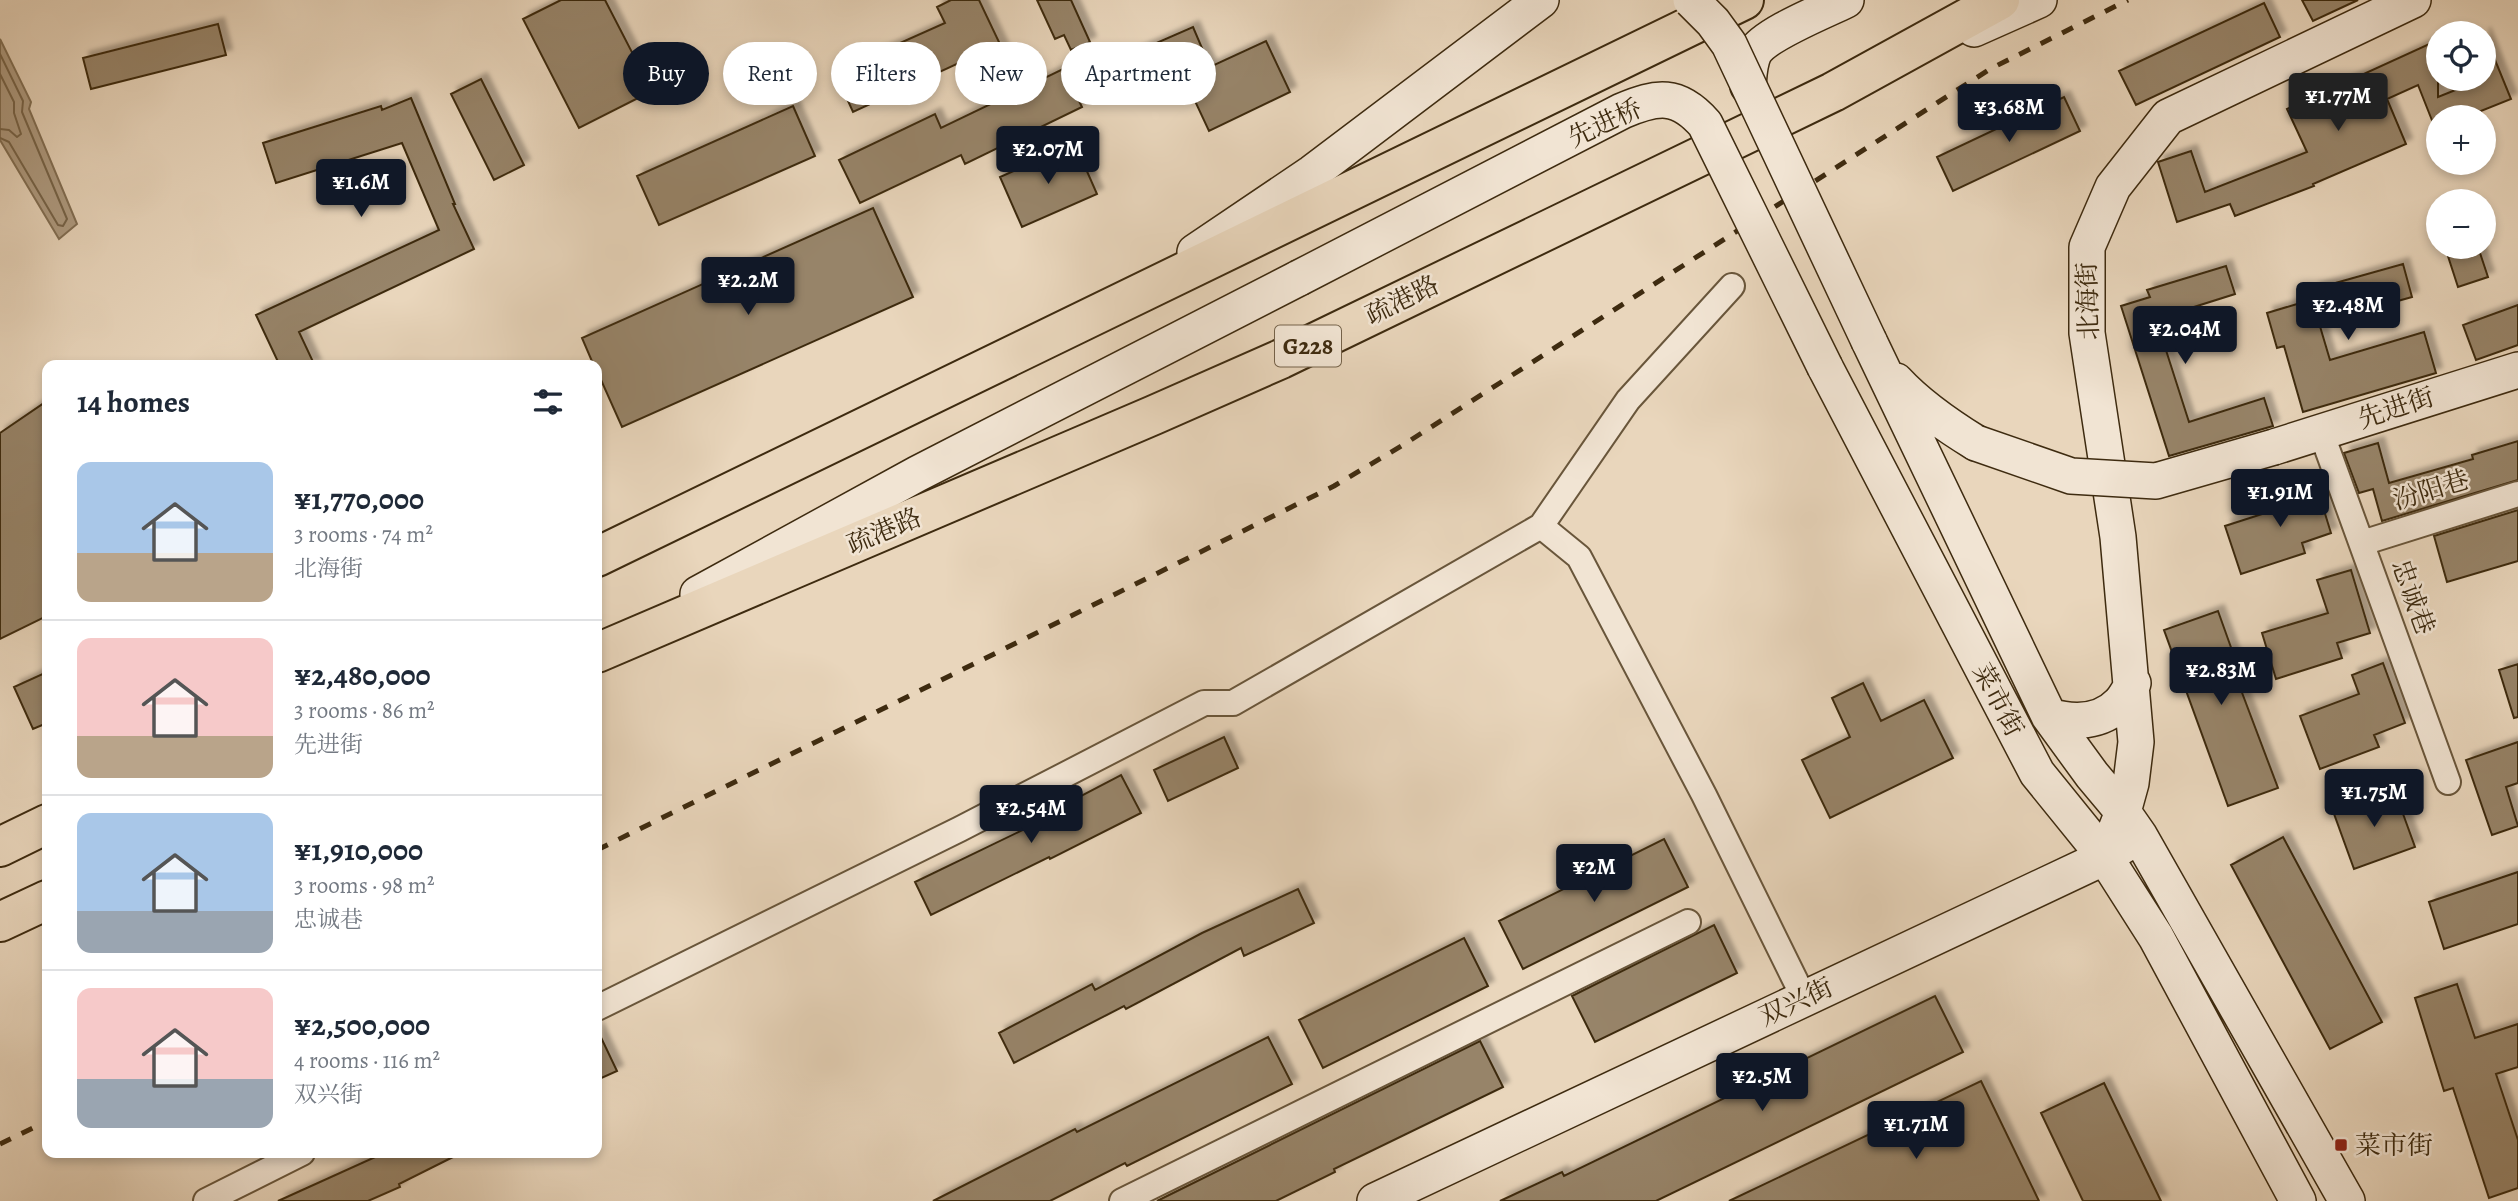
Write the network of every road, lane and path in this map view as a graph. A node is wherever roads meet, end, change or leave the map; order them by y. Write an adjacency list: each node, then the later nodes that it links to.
1 (1542, 0): 13 (main road)
2 (1691, 0): 10 (main road, bridge)
3 (1709, 0): 9 (main road)
4 (1744, 0): 9 (highway)
5 (1846, 0): 10 (main road)
6 (2000, 0): 11 (highway, 疏港路 / G228)
7 (2039, 0): 11 (main road)
8 (2413, 0): 24 (main road, 北海街)
9 (1653, 44): 13 (highway)
10 (1748, 86): 14 (main road, bridge)
11 (1833, 92): 23 (highway, 疏港路 / G228)
12 (1732, 286): 19 (street)
13 (1107, 310): 21 (highway)
14 (1874, 352): 17 (main road, 先进街, bridge); 25 (main road, 菜市街)
15 (1825, 367): 22 (main road, 先进桥, bridge); 30 (main road, 菜市街)
16 (2518, 370): 17 (main road, 先进街)
17 (2321, 432): 20 (street, 忠诚巷)
18 (2518, 494): 20 (street, 汾阳巷)
19 (1541, 526): 34 (street); 35 (street)
20 (2362, 542): 26 (street, 忠诚巷)
21 (602, 555)
22 (602, 649)
23 (602, 650)
24 (2133, 683): 25 (main road); 27 (main road, 北海街)
25 (2049, 716): 27 (main road, 菜市街)
26 (2448, 782)
27 (2131, 823): 30 (main road, 北海街); 41 (main road, 菜市街)
28 (42, 826): 29 (highway)
29 (0, 847)
30 (2105, 857): 34 (main road, 双兴街); 40 (main road, 菜市街)
31 (42, 902): 32 (highway)
32 (0, 922)
33 (1688, 922): 38 (street)
34 (1804, 998): 39 (main road, 双兴街)
35 (602, 1006)
36 (292, 1158): 37 (street)
37 (205, 1201)
38 (1122, 1201)
39 (1375, 1201)
40 (2298, 1201)
41 (2347, 1201)

